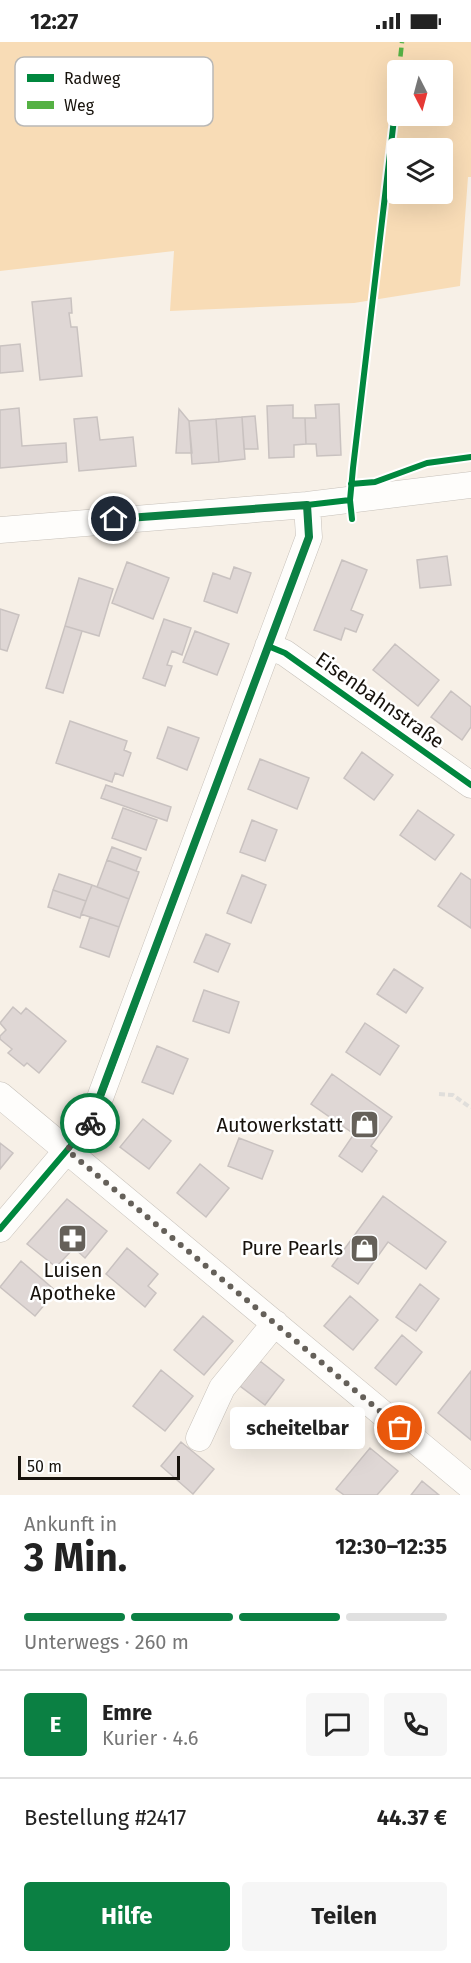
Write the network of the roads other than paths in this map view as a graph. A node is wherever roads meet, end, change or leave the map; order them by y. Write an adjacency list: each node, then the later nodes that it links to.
1 (471, 485): 2 (street)
2 (307, 505): 3 (street); 4 (street)
3 (0, 530)
4 (268, 646): 5 (street, Eisenbahnstraße); 7 (street)
5 (471, 785)
6 (0, 1095): 7 (street)
7 (67, 1150): 8 (street); 9 (street)
8 (0, 1229)
9 (275, 1323): 10 (street); 11 (street)
10 (199, 1438)
11 (471, 1487)

